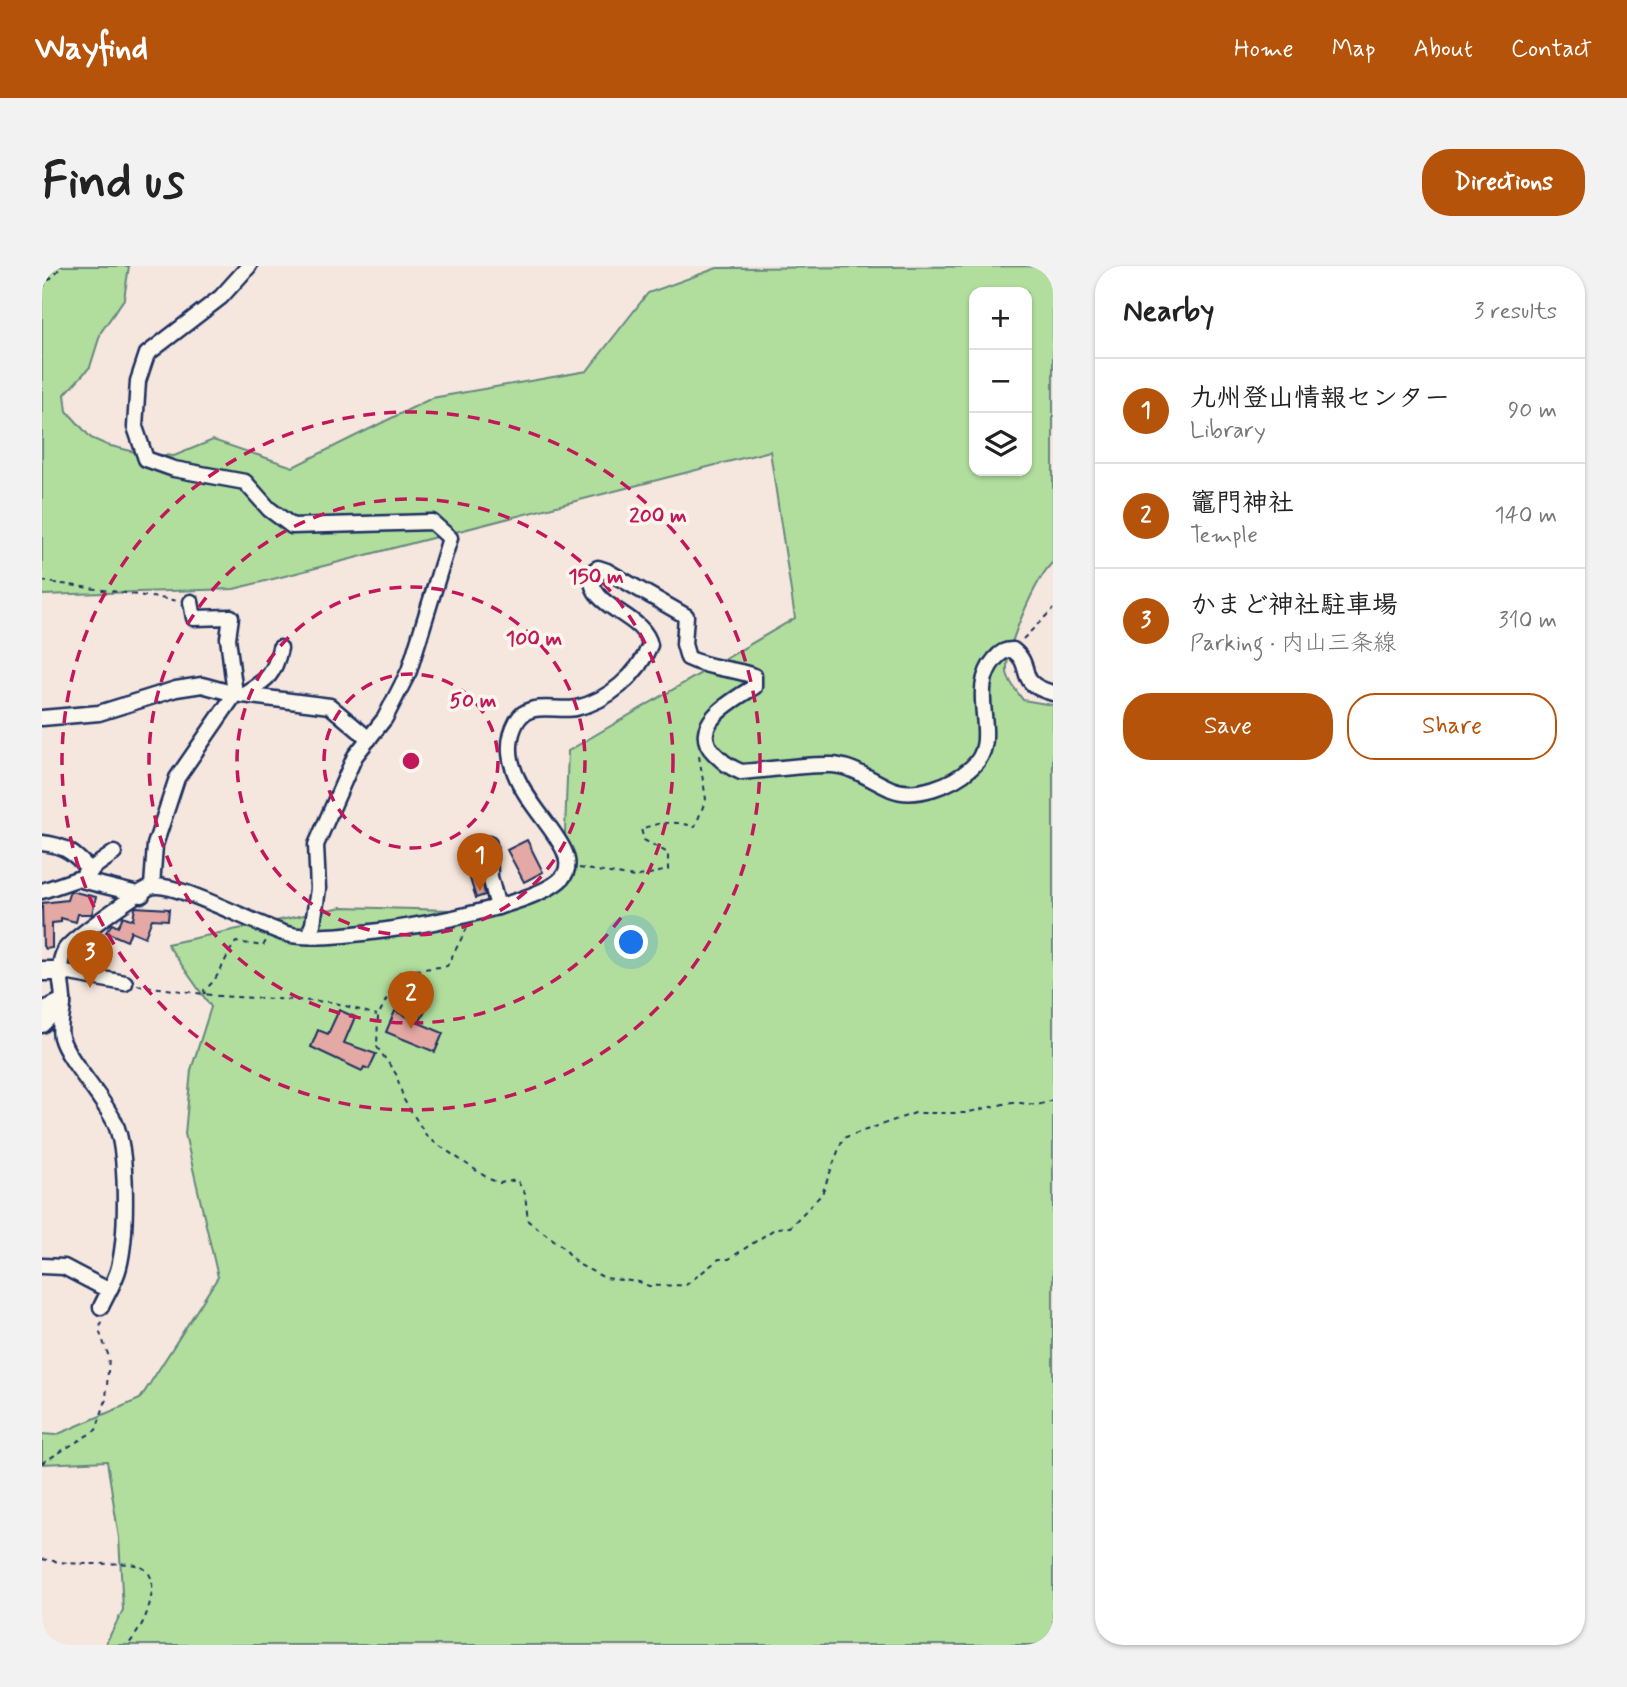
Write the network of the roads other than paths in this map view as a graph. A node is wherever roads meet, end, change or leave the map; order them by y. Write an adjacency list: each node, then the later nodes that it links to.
1 (249, 266): 7 (street)
2 (191, 603): 5 (street)
3 (280, 648): 5 (street)
4 (1053, 693): 15 (street)
5 (238, 694): 6 (street); 7 (street); 13 (street)
6 (42, 718)
7 (369, 739): 16 (street)
8 (42, 843): 11 (street)
9 (489, 844): 15 (street)
10 (114, 853): 11 (street)
11 (91, 871): 12 (street)
12 (77, 879): 13 (street); 14 (street)
13 (147, 890): 16 (street); 17 (street)
14 (42, 891)
15 (498, 906): 16 (street)
16 (308, 936)
17 (47, 974): 18 (street); 19 (street)
18 (125, 983)
19 (63, 1002): 20 (street); 21 (street); 23 (street)
20 (42, 1010)
21 (42, 1025)
22 (42, 1266): 23 (street)
23 (108, 1290): 24 (street)
24 (101, 1307)

